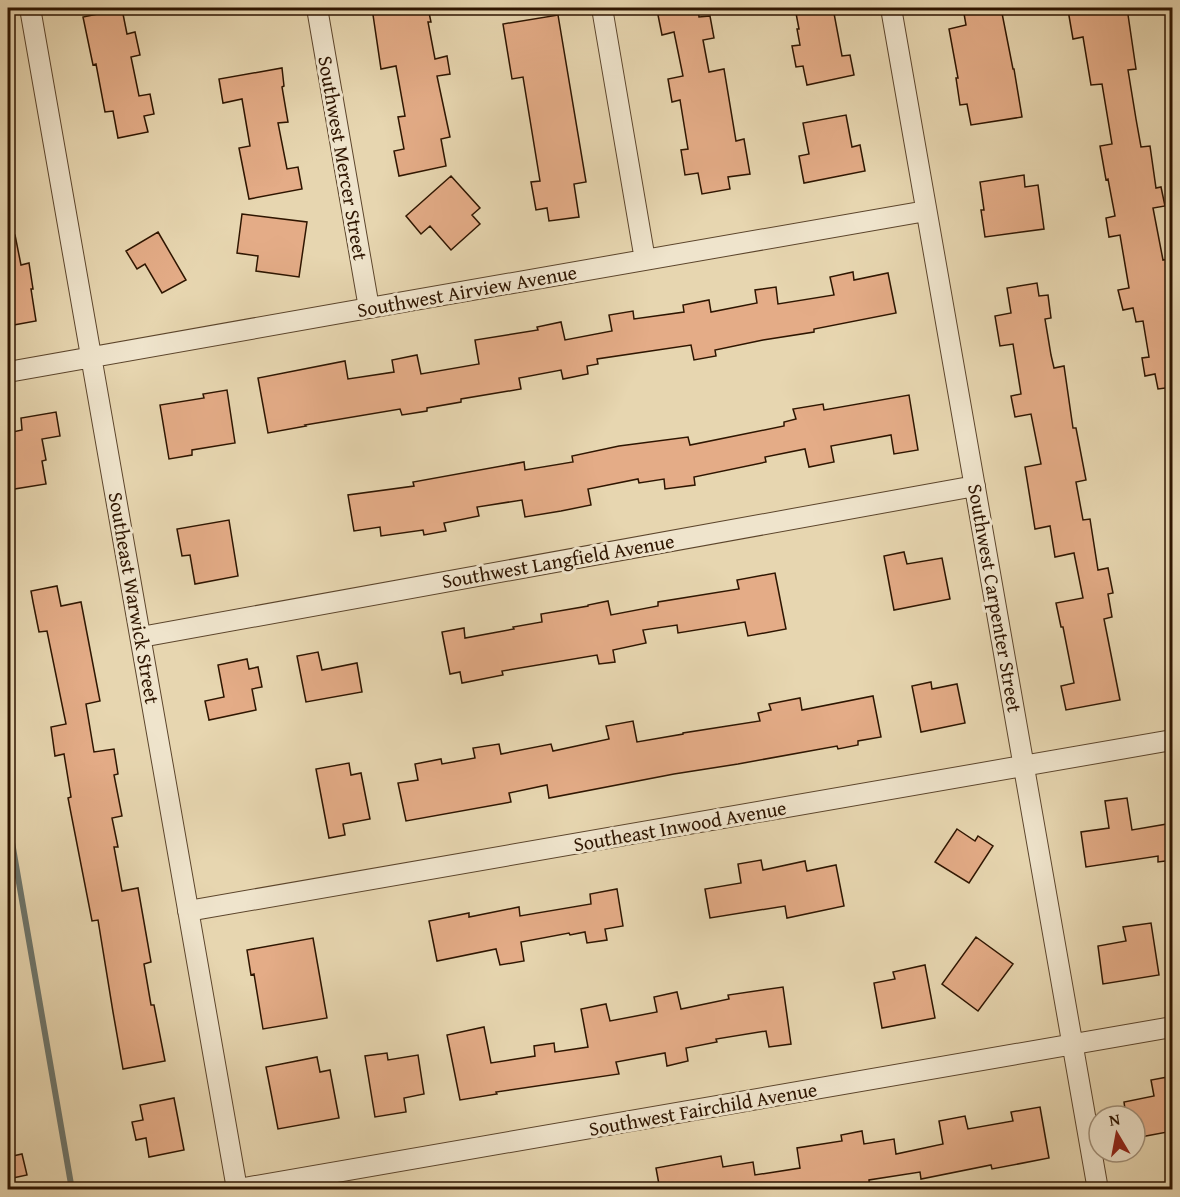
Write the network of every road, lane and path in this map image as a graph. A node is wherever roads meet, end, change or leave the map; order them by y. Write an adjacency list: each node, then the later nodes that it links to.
1 (30, 8): 8 (street, Southeast Warwick Street)
2 (317, 8): 7 (street, Southwest Mercer Street)
3 (602, 8): 6 (street)
4 (891, 8): 5 (street, Southwest Carpenter Street)
5 (926, 211): 6 (street, Southwest Airview Avenue); 10 (street, Southwest Carpenter Street)
6 (645, 260): 7 (street, Southwest Airview Avenue)
7 (369, 308): 8 (street, Southwest Airview Avenue)
8 (91, 358): 9 (street, Southwest Airview Avenue); 11 (street, Southeast Warwick Street)
9 (8, 372)
10 (975, 486): 11 (street, Southwest Langfield Avenue); 13 (street, Southwest Carpenter Street)
11 (141, 637): 14 (street, Southeast Warwick Street)
12 (1173, 740): 13 (street, Southeast Inwood Avenue)
13 (1025, 766): 14 (street, Southeast Inwood Avenue); 16 (street, Southwest Carpenter Street)
14 (188, 911): 17 (street, Southeast Warwick Street)
15 (1173, 1028): 16 (street, Southwest Fairchild Avenue)
16 (1072, 1045): 17 (street, Southwest Fairchild Avenue); 18 (street, Southwest Carpenter Street)
17 (235, 1189)
18 (1098, 1190)

